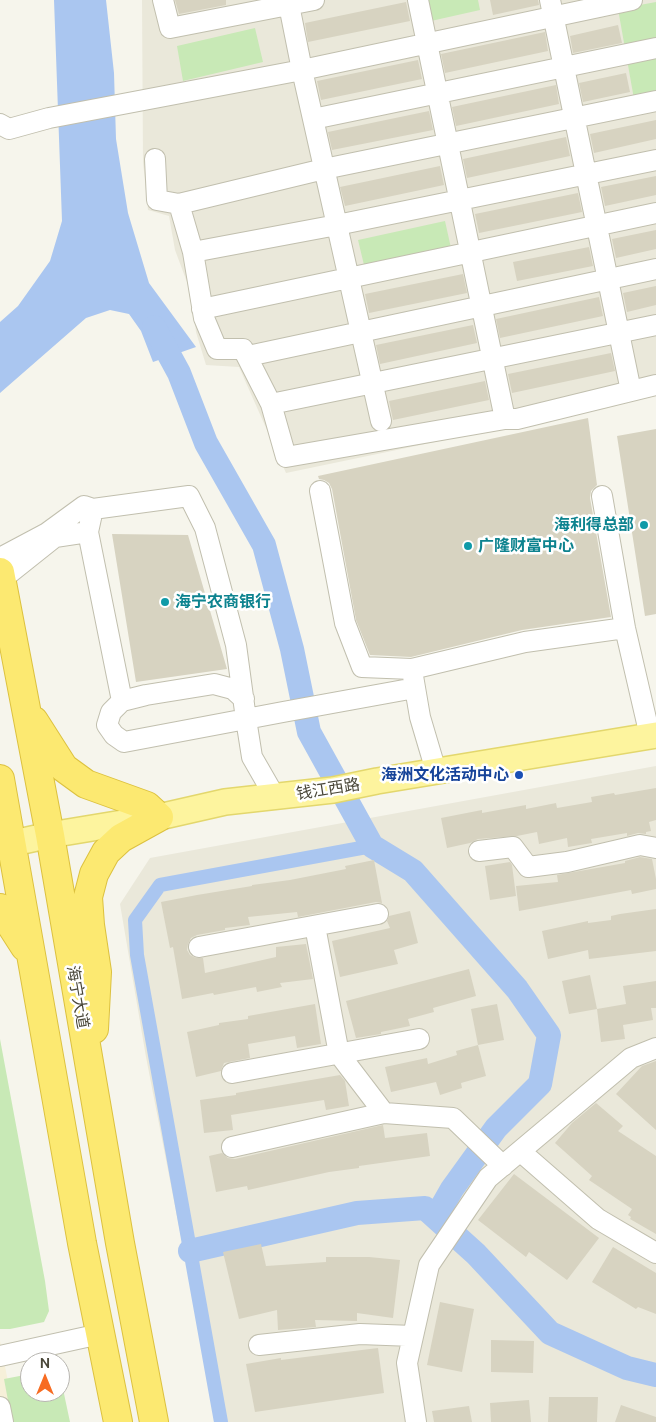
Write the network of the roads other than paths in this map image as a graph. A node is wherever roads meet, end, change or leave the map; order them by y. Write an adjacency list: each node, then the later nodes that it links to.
1 (164, 0): 5 (street)
2 (314, 0): 5 (street)
3 (418, 0): 7 (street)
4 (632, 0): 6 (street)
5 (289, 2): 10 (street)
6 (552, 8): 7 (street); 9 (street)
7 (428, 43): 10 (street); 11 (street)
8 (656, 48): 9 (street)
9 (564, 67): 11 (street); 13 (street)
10 (302, 70): 14 (street); 15 (street)
11 (438, 93): 14 (street); 16 (street)
12 (656, 101): 13 (street)
13 (574, 118): 16 (street); 20 (street)
14 (313, 119): 19 (street)
15 (0, 124)
16 (448, 143): 19 (street); 21 (street)
17 (155, 159): 22 (street)
18 (656, 160): 20 (street)
19 (324, 169): 22 (street); 24 (street)
20 (586, 174): 21 (street); 25 (street)
21 (460, 200): 24 (street); 27 (street)
22 (178, 204): 26 (street)
23 (656, 213): 25 (street)
24 (337, 225): 26 (street); 29 (street)
25 (596, 226): 27 (street); 30 (street)
26 (193, 252): 32 (street)
27 (471, 253): 29 (street); 31 (street)
28 (656, 269): 30 (street)
29 (348, 277): 32 (street); 34 (street)
30 (608, 280): 31 (street); 35 (street)
31 (482, 306): 34 (street); 37 (street)
32 (202, 309): 36 (street)
33 (656, 326): 35 (street)
34 (361, 332): 36 (street); 38 (street)
35 (619, 333): 37 (street); 40 (street)
36 (248, 356): 41 (street)
37 (492, 359): 38 (street); 42 (street)
38 (372, 384): 41 (street); 43 (street)
39 (656, 385): 40 (street)
40 (631, 392): 42 (street)
41 (270, 404): 42 (street)
42 (505, 419)
43 (381, 421)
44 (320, 491): 50 (street)
45 (602, 496): 49 (street)
46 (93, 509): 47 (street); 48 (street); 51 (street)
47 (88, 532): 48 (street); 52 (street)
48 (0, 570): 53 (highway, 海宁大道)
49 (625, 628): 50 (street); 55 (street)
50 (414, 679): 54 (street); 56 (street)
51 (244, 699): 52 (street); 54 (street)
52 (122, 701): 54 (street)
53 (25, 706): 59 (highway); 60 (highway, 海宁大道)
54 (246, 719): 58 (street)
55 (653, 735): 56 (main road, 钱江西路)
56 (436, 771): 58 (main road, 钱江西路)
57 (0, 779): 61 (highway)
58 (275, 797): 59 (main road, 钱江西路)
59 (159, 817): 60 (main road, 钱江西路); 73 (highway)
60 (50, 835): 61 (main road, 钱江西路); 73 (highway, 海宁大道)
61 (6, 845): 68 (highway)
62 (479, 851): 63 (street)
63 (656, 851)
64 (0, 908): 68 (highway)
65 (378, 914): 66 (street)
66 (315, 926): 67 (street); 71 (street)
67 (199, 947)
68 (32, 960): 79 (highway)
69 (419, 1039): 71 (street)
70 (656, 1048): 76 (street)
71 (340, 1054): 72 (street); 74 (street)
72 (232, 1073)
73 (92, 1078): 87 (highway, 海宁大道)
74 (384, 1113): 75 (street); 77 (street)
75 (232, 1147)
76 (520, 1151): 77 (street); 78 (street)
77 (502, 1165): 80 (street)
78 (656, 1254)
79 (100, 1330): 82 (street); 83 (street); 86 (highway)
80 (413, 1336): 81 (street); 88 (street)
81 (259, 1345)
82 (0, 1348)
83 (0, 1356)
84 (0, 1407): 85 (street)
85 (3, 1422)
86 (118, 1422)
87 (154, 1422)
88 (416, 1422)

